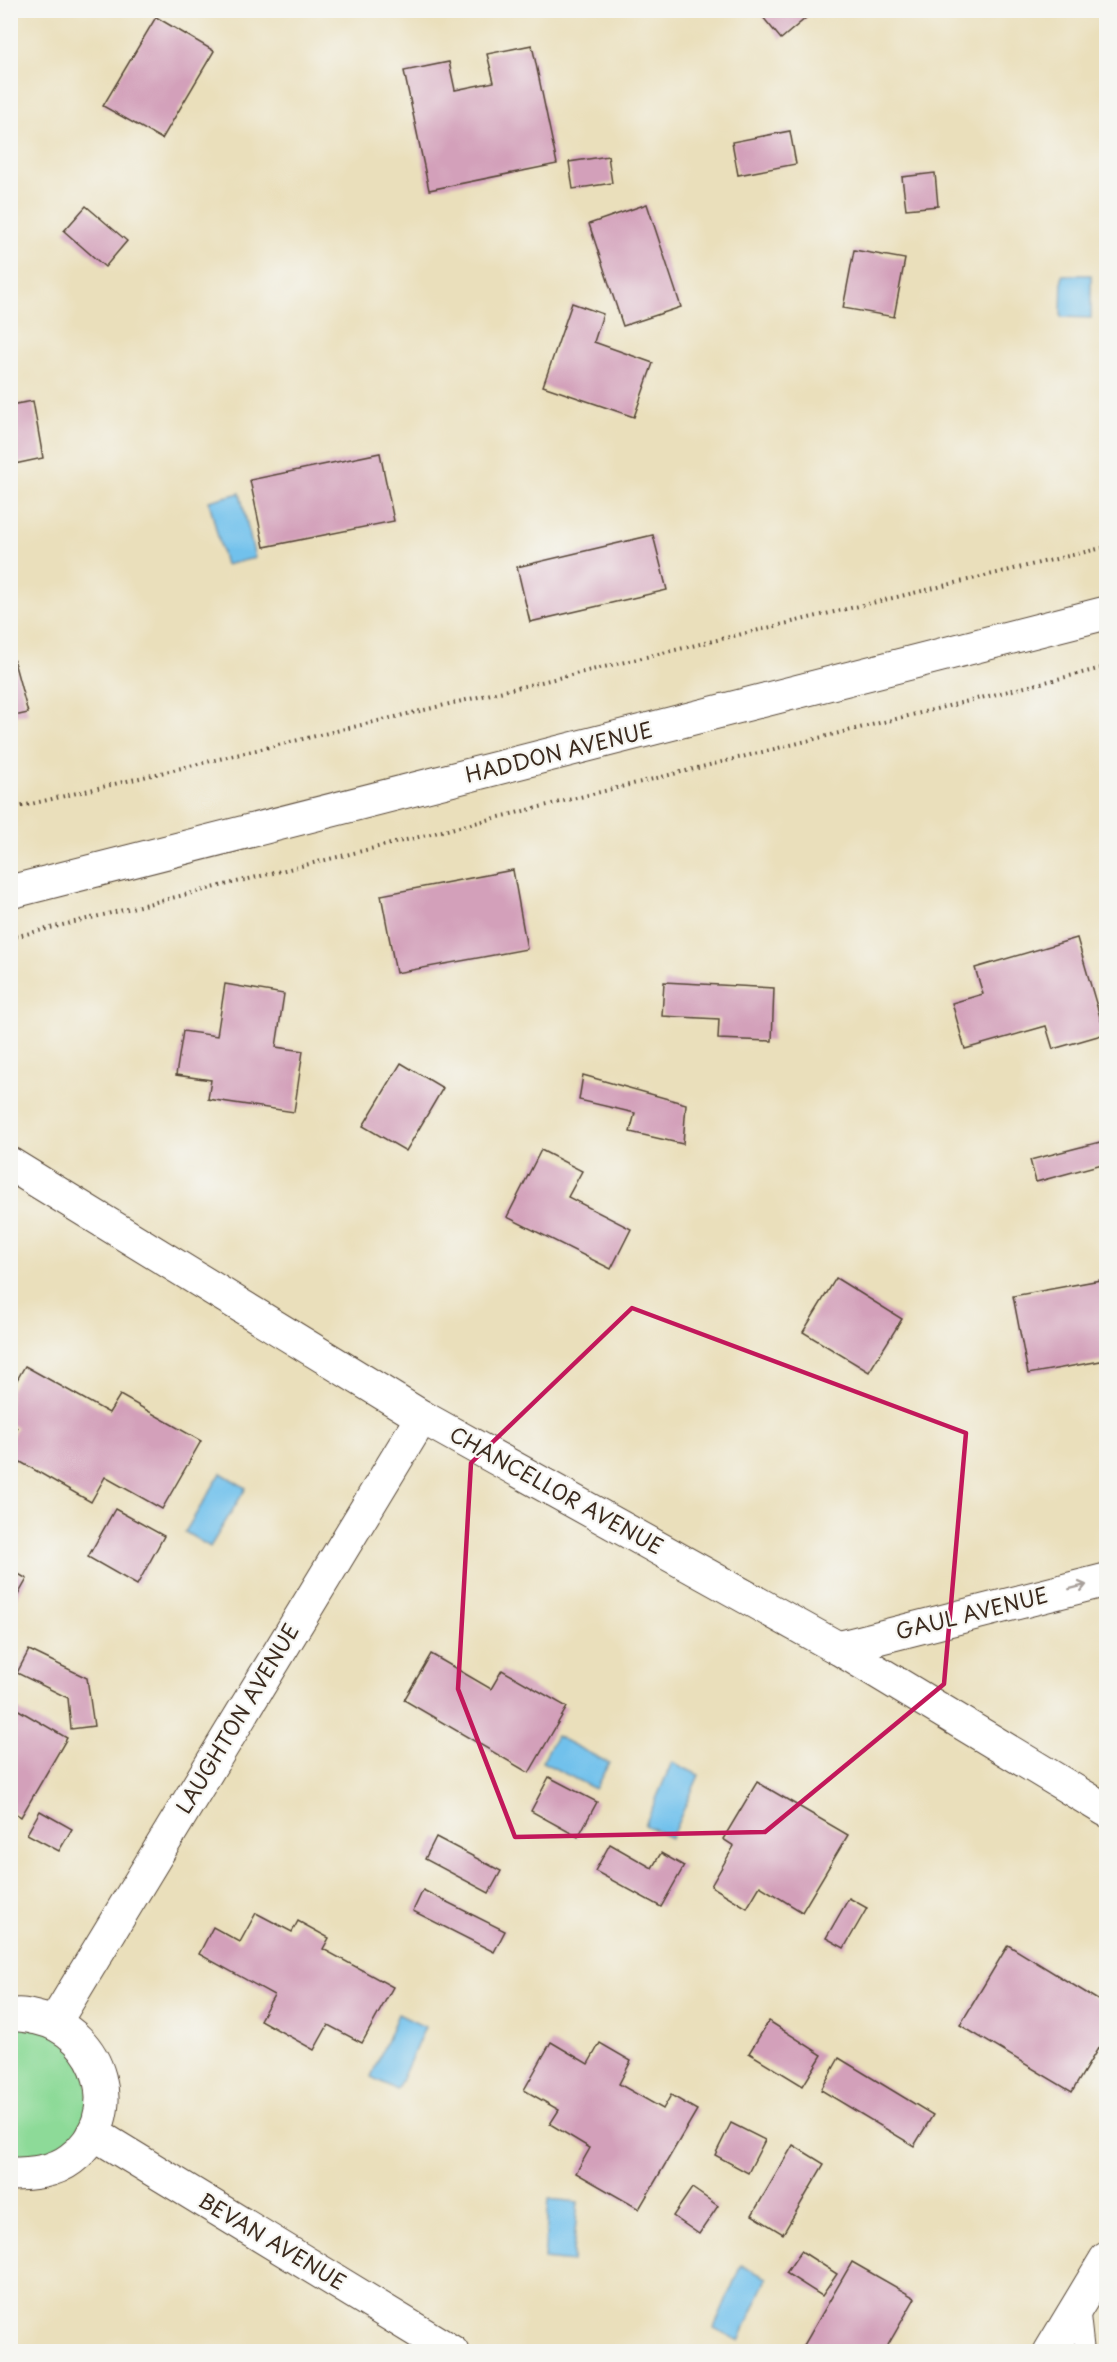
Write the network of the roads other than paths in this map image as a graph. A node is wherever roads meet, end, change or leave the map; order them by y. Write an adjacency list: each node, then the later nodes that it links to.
1 (1107, 613): 2 (street, HADDON AVENUE)
2 (10, 892)
3 (10, 1164): 4 (street, CHANCELLOR AVENUE)
4 (422, 1417): 6 (street, CHANCELLOR AVENUE); 9 (street, LAUGHTON AVENUE)
5 (1107, 1580): 6 (street, GAUL AVENUE, one-way to 5)
6 (838, 1648): 7 (street, CHANCELLOR AVENUE)
7 (1107, 1810)
8 (10, 2016): 9 (street)
9 (55, 2022): 10 (street)
10 (93, 2133): 11 (street); 14 (street, BEVAN AVENUE)
11 (10, 2174)
12 (1107, 2259): 13 (street)
13 (1080, 2302): 15 (street); 16 (lane)
14 (452, 2352)
15 (1050, 2352)
16 (1084, 2352)

